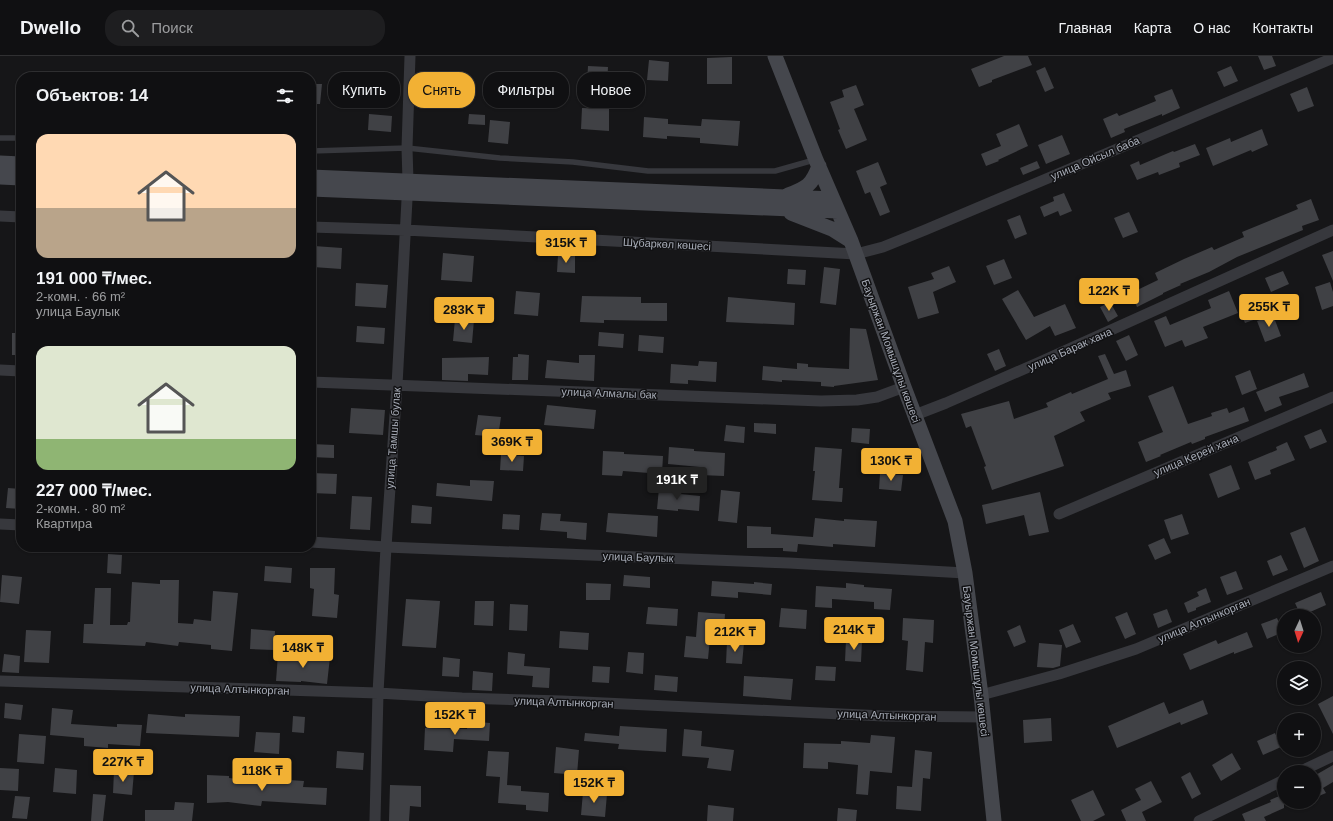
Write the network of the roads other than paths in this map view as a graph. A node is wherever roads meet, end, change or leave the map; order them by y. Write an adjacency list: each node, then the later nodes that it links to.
1 (410, 56): 6 (street, улица Тамшы булак)
2 (775, 56): 9 (street, Бауыржан Момышұлы көшесі)
3 (1333, 58): 24 (street, улица Ойсыл баба)
4 (0, 138): 5 (lane)
5 (16, 138)
6 (407, 148): 7 (lane); 9 (lane); 14 (street, улица Тамшы булак)
7 (316, 151)
8 (0, 163): 10 (street)
9 (818, 163): 16 (street); 17 (street, Бауыржан Момышұлы көшесі)
10 (16, 164)
11 (0, 177): 13 (street)
12 (316, 177): 14 (street)
13 (16, 178)
14 (408, 187): 15 (street); 16 (street); 18 (street); 22 (street, улица Тамшы булак)
15 (316, 189)
16 (783, 197): 17 (street)
17 (836, 205): 18 (street); 24 (street, Бауыржан Момышұлы көшесі)
18 (771, 208): 24 (street)
19 (0, 216): 20 (street)
20 (16, 217)
21 (316, 227): 22 (street, Шұбаркөл көшесі)
22 (405, 230): 24 (street, Шұбаркөл көшесі); 28 (street, улица Тамшы булак)
23 (1333, 230): 31 (street, улица Барак хана)
24 (853, 248): 29 (street, Бауыржан Момышұлы көшесі)
25 (0, 370): 26 (street)
26 (16, 371)
27 (316, 382): 28 (street, улица Алмалы бак)
28 (397, 385): 29 (street, улица Алмалы бак); 36 (street, улица Тамшы булак)
29 (904, 387): 31 (street, Бауыржан Момышұлы көшесі)
30 (1333, 397): 32 (street, улица Керей хана)
31 (915, 414): 38 (street, Бауыржан Момышұлы көшесі)
32 (1059, 514)
33 (0, 524): 34 (street)
34 (16, 525)
35 (316, 542): 36 (street, улица Баулык)
36 (386, 547): 38 (street, улица Баулык); 40 (street, улица Тамшы булак)
37 (1333, 566): 41 (street, улица Алтынкорган)
38 (964, 573): 41 (street, Бауыржан Момышұлы көшесі)
39 (0, 681): 40 (street, улица Алтынкорган)
40 (378, 693): 42 (street, улица Алтынкорган); 46 (street, улица Тамшы булак)
41 (982, 695): 42 (street, Бауыржан Момышұлы көшесі)
42 (984, 717): 47 (street, Бауыржан Момышұлы көшесі)
43 (1333, 756): 44 (street)
44 (1314, 765)
45 (1277, 783): 48 (street)
46 (375, 821)
47 (994, 821)
48 (1199, 821)

